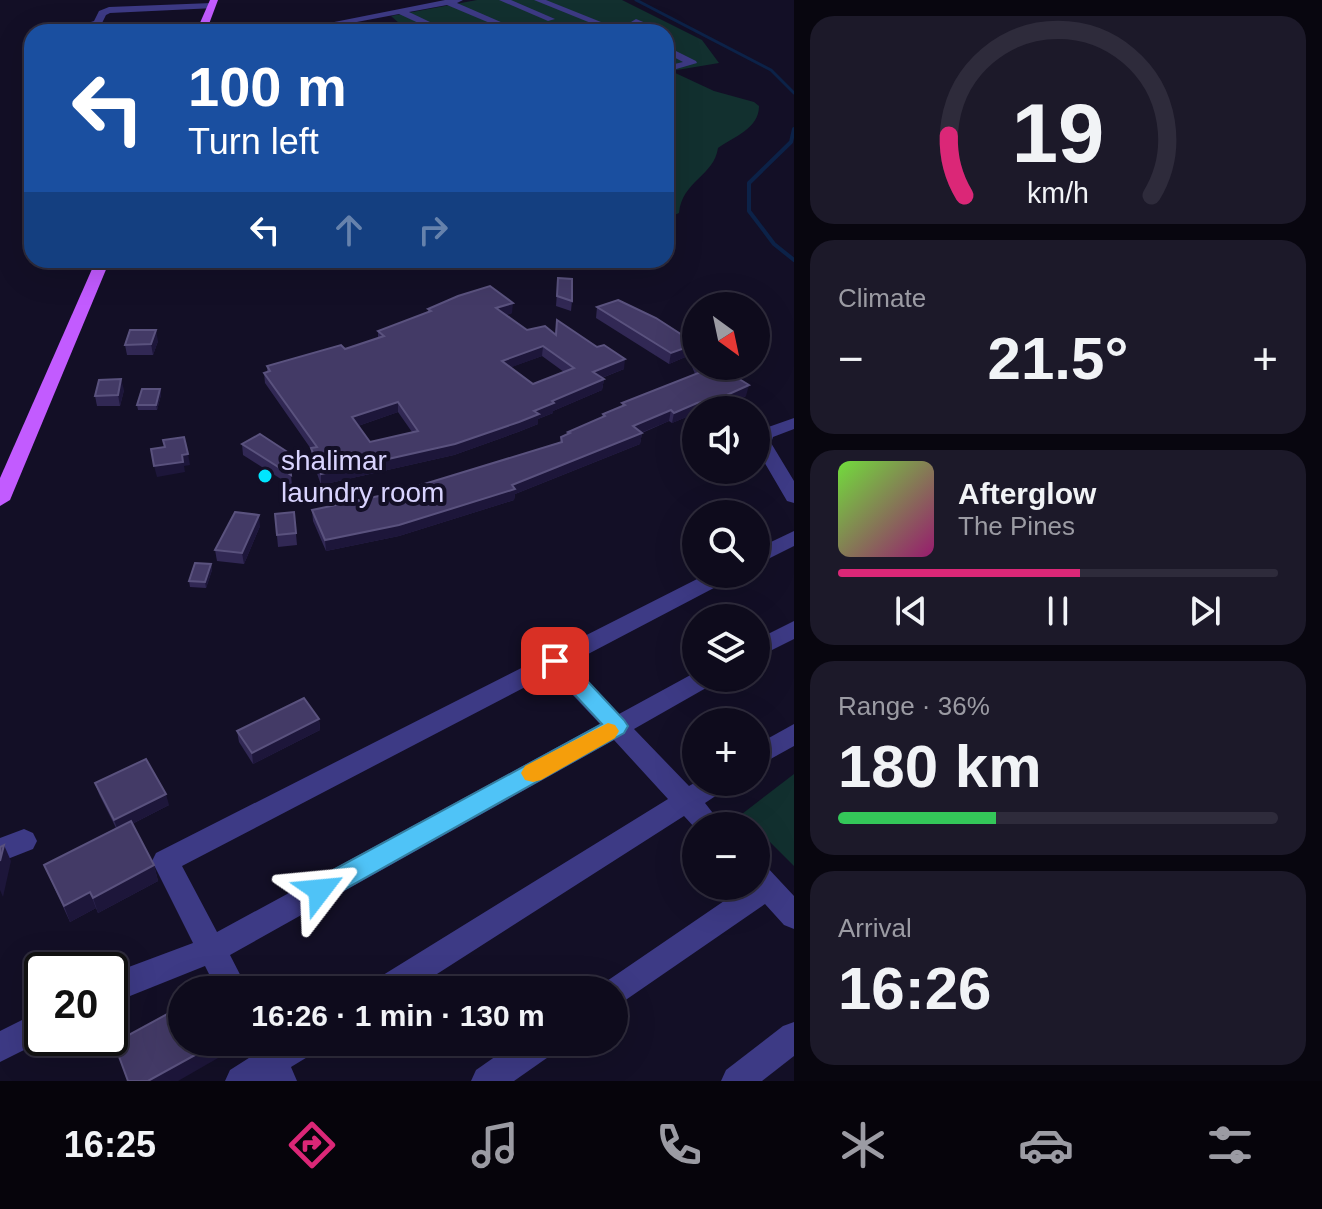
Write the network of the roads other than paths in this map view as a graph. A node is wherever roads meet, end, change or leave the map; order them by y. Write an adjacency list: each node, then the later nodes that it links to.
1 (503, 0): 6 (street)
2 (538, 0): 13 (street)
3 (454, 1): 5 (street); 12 (street)
4 (213, 3): 8 (street); 9 (main road)
5 (400, 11): 10 (street); 11 (street)
6 (557, 21)
7 (636, 22): 14 (street)
8 (94, 24)
9 (204, 24)
10 (331, 24)
11 (428, 24)
12 (502, 24)
13 (600, 24)
14 (641, 24)
15 (674, 53): 16 (street)
16 (674, 67)
17 (100, 268): 20 (main road)
18 (794, 423): 19 (street)
19 (794, 497)
20 (0, 500)
21 (794, 538): 22 (street)
22 (770, 551)
23 (697, 588): 26 (street)
24 (794, 629): 25 (street)
25 (770, 642)
26 (555, 661): 28 (street); 37 (street)
27 (682, 691): 28 (street)
28 (617, 726): 32 (street); 37 (street)
29 (794, 734): 30 (street)
30 (770, 749)
31 (695, 796): 32 (street)
32 (687, 801): 33 (street); 39 (street)
33 (697, 812)
34 (770, 890): 36 (street)
35 (737, 900): 41 (street)
36 (794, 916)
37 (212, 950): 38 (street); 40 (street)
38 (226, 976)
39 (407, 976)
40 (128, 982)
41 (628, 982)
42 (24, 1034): 44 (street)
43 (794, 1037): 49 (street)
44 (0, 1047)
45 (523, 1056): 48 (street)
46 (271, 1062): 47 (street)
47 (241, 1081)
48 (487, 1081)
49 (737, 1081)

